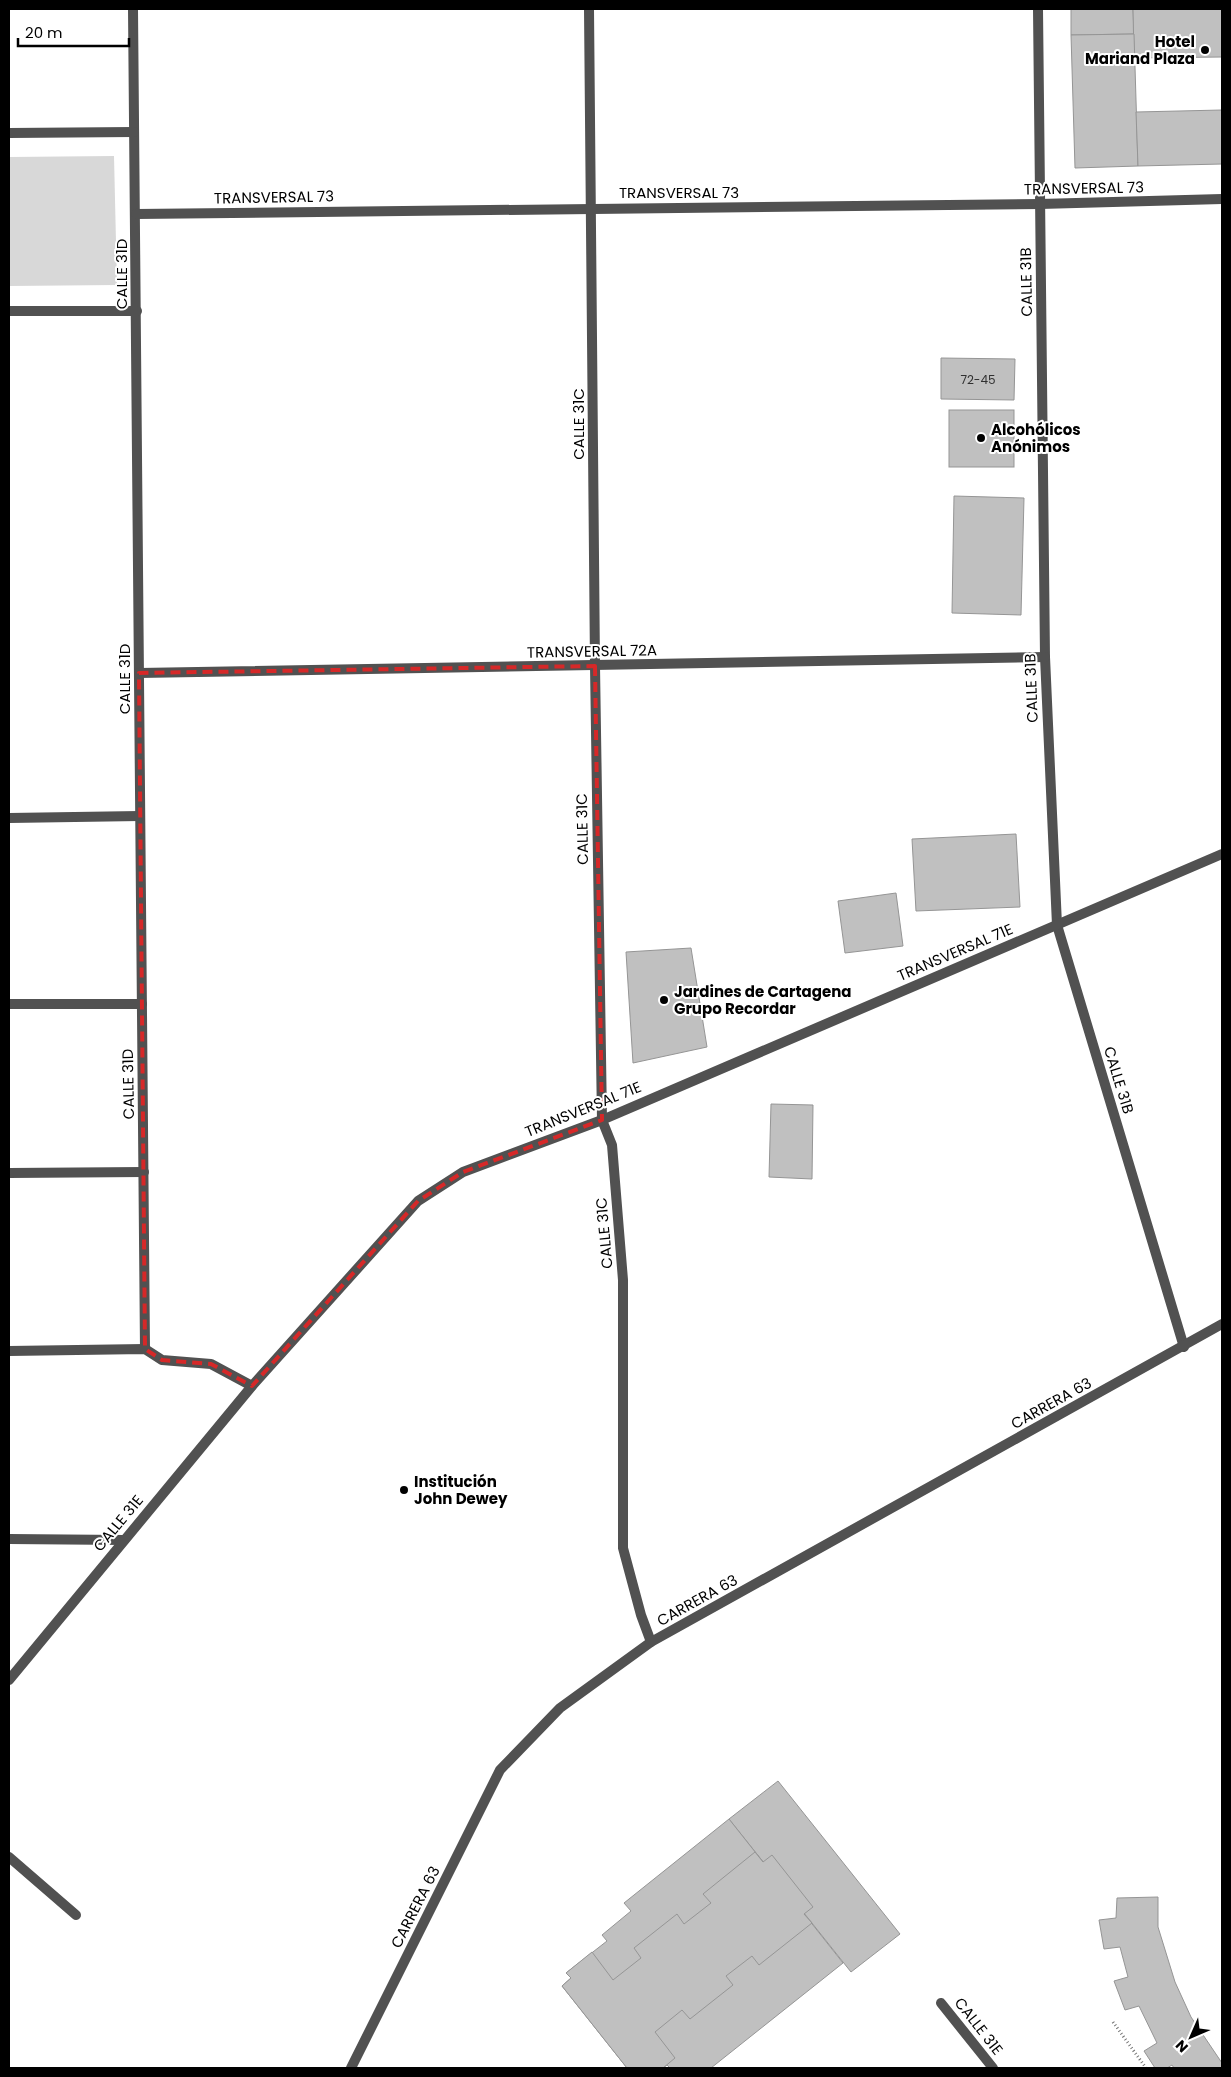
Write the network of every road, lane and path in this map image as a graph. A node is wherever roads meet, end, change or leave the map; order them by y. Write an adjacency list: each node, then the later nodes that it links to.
1 (134, 9): 4 (street, CALLE 31D)
2 (589, 9): 8 (street, CALLE 31C)
3 (1038, 9): 7 (street, CALLE 31B)
4 (134, 132): 5 (street); 9 (street, CALLE 31D)
5 (9, 133)
6 (1222, 199): 7 (street, TRANSVERSAL 73)
7 (1040, 204): 8 (street, TRANSVERSAL 73); 12 (street, CALLE 31B)
8 (591, 207): 9 (street, TRANSVERSAL 73); 13 (street, CALLE 31C)
9 (136, 214): 11 (street, CALLE 31D)
10 (9, 311): 11 (street)
11 (137, 311): 14 (street, CALLE 31D)
12 (1045, 657): 13 (street, TRANSVERSAL 72A); 18 (street, CALLE 31B)
13 (595, 666): 14 (street, TRANSVERSAL 72A); 21 (street, CALLE 31C)
14 (139, 673): 15 (street, CALLE 31D)
15 (140, 816): 16 (street); 20 (street, CALLE 31D)
16 (9, 818)
17 (1222, 854): 18 (street, TRANSVERSAL 71E)
18 (1057, 925): 21 (street, TRANSVERSAL 71E); 25 (street, CALLE 31B)
19 (9, 1004): 20 (street)
20 (142, 1004): 22 (street, CALLE 31D)
21 (602, 1120): 28 (street, TRANSVERSAL 71E); 31 (street, CALLE 31C)
22 (144, 1172): 23 (street); 26 (street, CALLE 31D)
23 (9, 1174)
24 (1222, 1324): 25 (street, CARRERA 63)
25 (1184, 1347): 31 (street, CARRERA 63)
26 (145, 1349): 27 (street); 28 (street)
27 (9, 1351)
28 (252, 1386): 30 (street, CALLE 31E)
29 (9, 1539): 30 (street)
30 (124, 1540): 32 (street, CALLE 31E)
31 (651, 1642): 37 (street, CARRERA 63)
32 (9, 1680)
33 (9, 1857): 34 (street)
34 (76, 1915)
35 (941, 2003): 38 (street, CALLE 31E)
36 (1113, 2022): 39 (path)
37 (351, 2068)
38 (993, 2068)
39 (1146, 2068)

